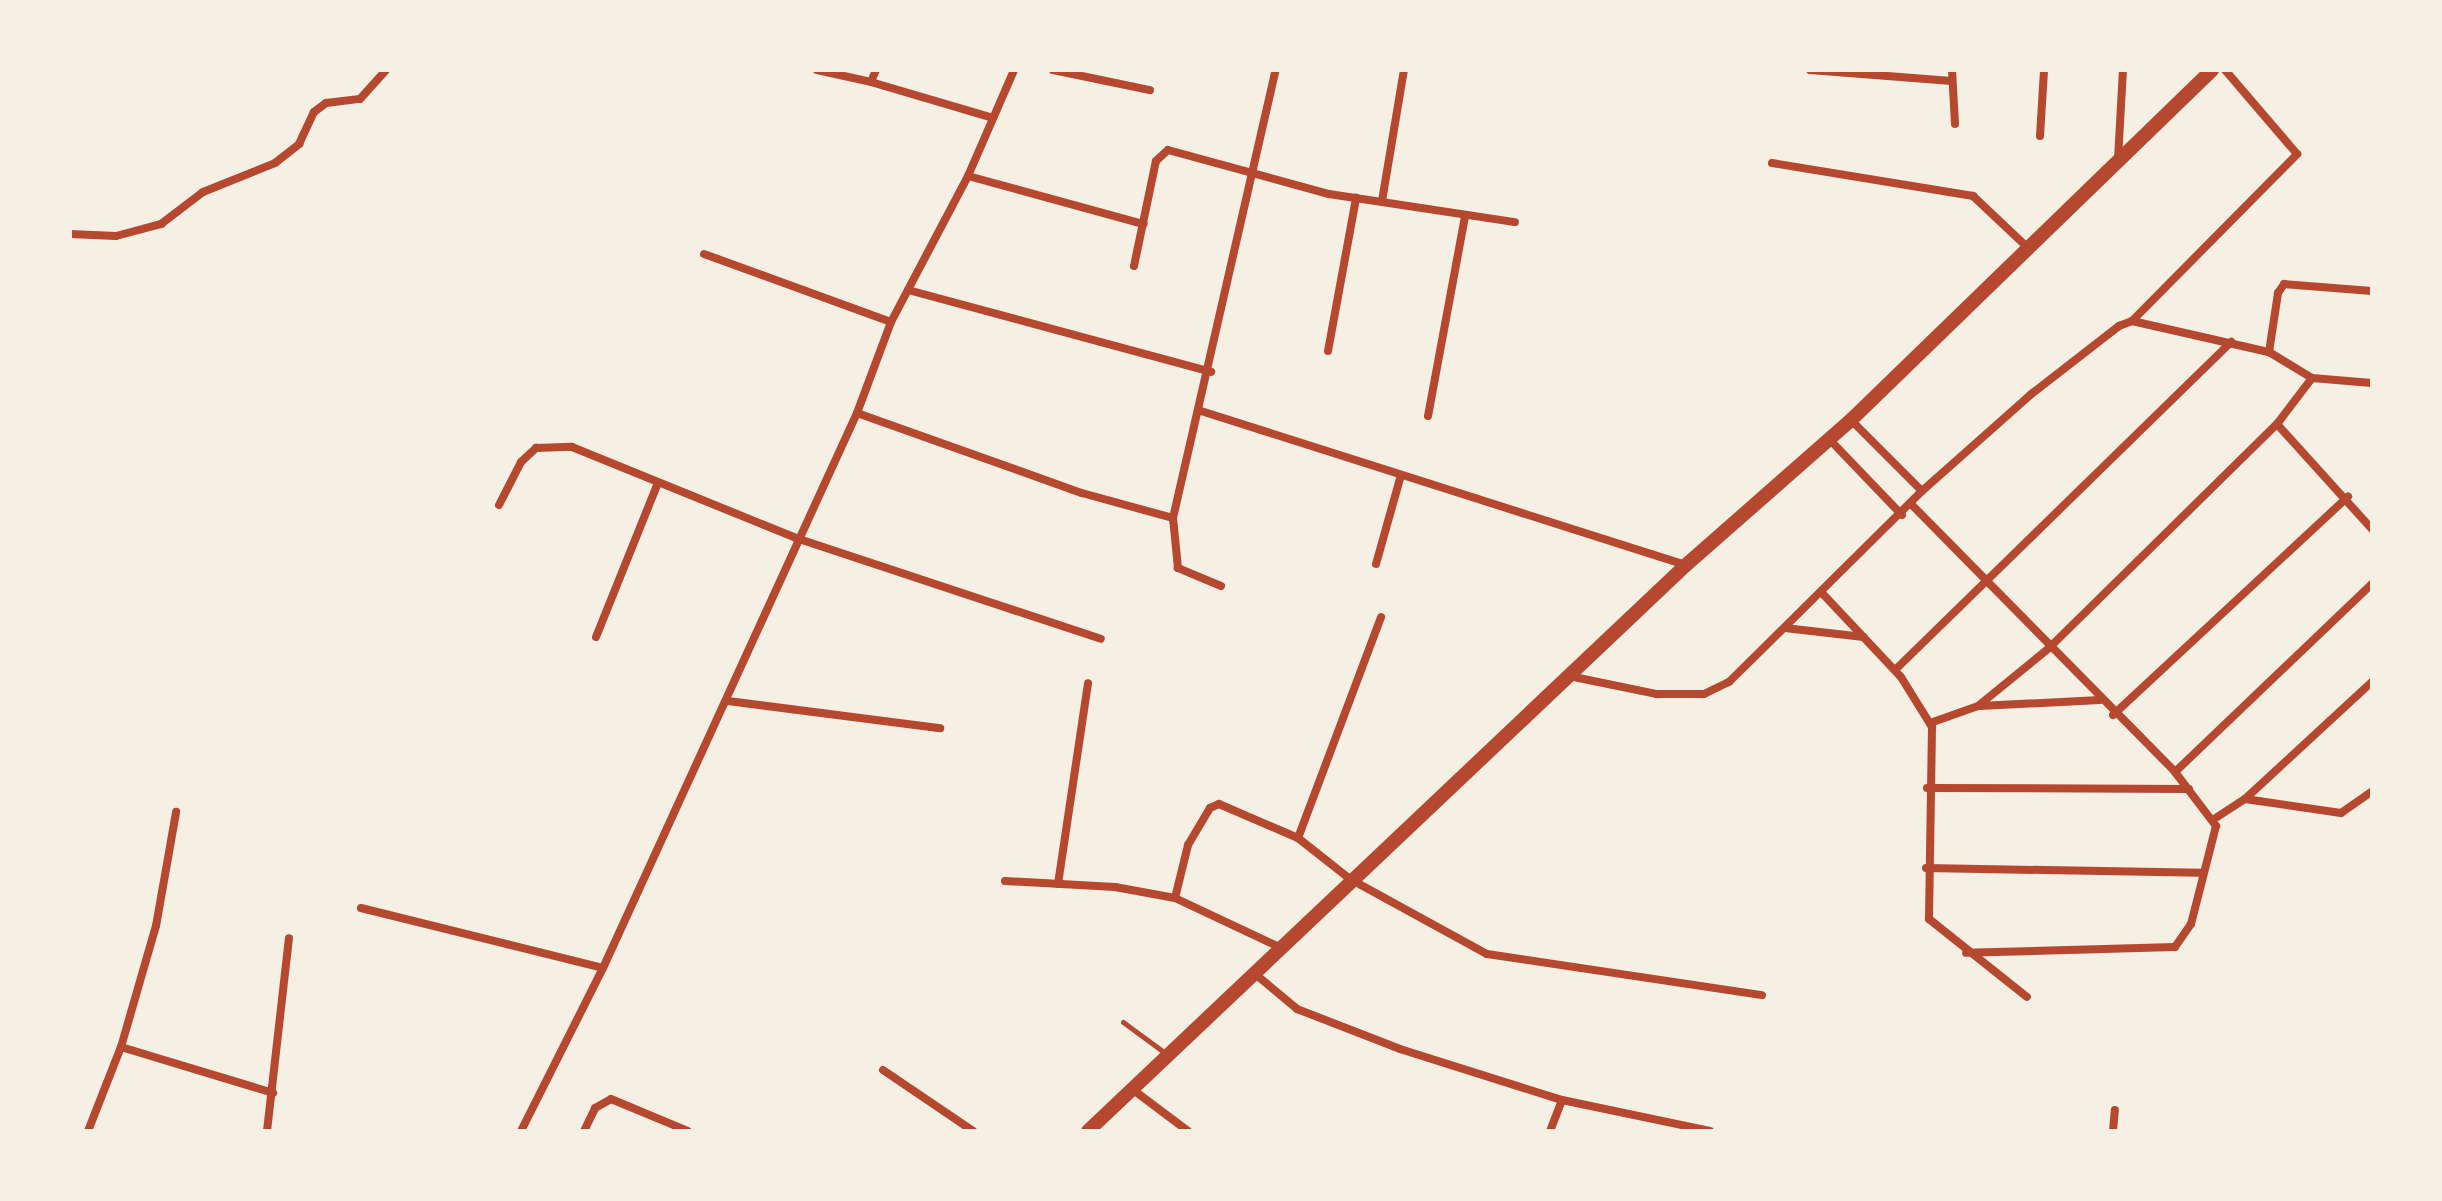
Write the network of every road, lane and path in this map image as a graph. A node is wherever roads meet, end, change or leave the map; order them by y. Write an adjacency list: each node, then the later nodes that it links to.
1 (386, 70): 29 (street)
2 (817, 70): 15 (street)
3 (876, 70): 15 (street)
4 (1014, 70): 17 (street)
5 (1053, 70): 16 (street)
6 (1276, 70): 22 (street)
7 (1404, 70): 25 (street)
8 (1810, 70): 14 (street)
9 (1952, 70): 14 (street)
10 (2044, 70): 19 (street)
11 (2123, 70): 20 (street)
12 (2212, 70): 20 (street)
13 (2225, 70): 35 (street)
14 (1952, 81): 18 (street)
15 (871, 82): 17 (street)
16 (1150, 90)
17 (993, 118): 23 (street)
18 (1955, 124)
19 (2040, 136)
20 (2118, 160): 30 (street)
21 (1772, 163): 30 (street)
22 (1249, 175): 24 (street); 28 (street); 40 (street)
23 (968, 176): 28 (street); 33 (street)
24 (1356, 198): 25 (street); 38 (street)
25 (1382, 201): 26 (street)
26 (1465, 216): 27 (street); 45 (street)
27 (1515, 222)
28 (1144, 224): 32 (street)
29 (70, 234)
30 (2026, 246): 46 (street)
31 (704, 254): 36 (street)
32 (1134, 266)
33 (908, 290): 36 (street); 40 (street)
34 (2372, 291): 39 (street)
35 (2132, 321): 37 (street); 51 (street)
36 (891, 322): 44 (street)
37 (2231, 342): 39 (street); 61 (street)
38 (1328, 351)
39 (2269, 352): 41 (street)
40 (1211, 372): 43 (street)
41 (2312, 378): 42 (street); 47 (street)
42 (2372, 383)
43 (1201, 411): 49 (street); 56 (street)
44 (857, 413): 56 (street); 58 (street)
45 (1428, 416)
46 (1851, 420): 48 (street); 51 (street)
47 (2277, 424): 52 (street); 70 (street)
48 (1830, 440): 55 (street); 60 (street)
49 (1401, 475): 59 (street); 60 (street)
50 (658, 483): 53 (street); 58 (street); 67 (street)
51 (1922, 491): 54 (street)
52 (2348, 497): 57 (street); 78 (street)
53 (499, 505)
54 (1912, 505): 55 (street); 61 (street)
55 (1902, 515): 64 (street)
56 (1173, 518): 63 (street)
57 (2372, 529)
58 (796, 538): 69 (street); 76 (street)
59 (1376, 564)
60 (1686, 565): 72 (street)
61 (1989, 583): 70 (street); 71 (street)
62 (2372, 584): 81 (street)
63 (1221, 586)
64 (1822, 593): 66 (street); 68 (street)
65 (1381, 617): 88 (street)
66 (1785, 628): 68 (street); 72 (street)
67 (596, 637)
68 (1864, 637): 71 (street)
69 (1101, 639)
70 (2049, 648): 75 (street); 77 (street)
71 (1895, 670): 79 (street)
72 (1569, 676): 91 (street)
73 (2372, 682): 85 (street)
74 (1088, 683): 93 (street)
75 (2100, 700): 77 (street); 78 (street)
76 (728, 701): 80 (street); 99 (street)
77 (1978, 706): 79 (street)
78 (2113, 715): 81 (street)
79 (1930, 723): 82 (street)
80 (940, 728)
81 (2175, 772): 83 (street)
82 (1927, 788): 83 (street); 89 (street)
83 (2189, 789): 87 (street)
84 (2372, 791): 85 (street)
85 (2245, 799): 87 (street)
86 (176, 812): 104 (street)
87 (2214, 819): 90 (street)
88 (1298, 838): 91 (street); 94 (street)
89 (1926, 868): 90 (street); 98 (street)
90 (2201, 873): 98 (street)
91 (1350, 879): 97 (street); 101 (street)
92 (1005, 881): 93 (street)
93 (1058, 884): 94 (street)
94 (1175, 898): 97 (street)
95 (361, 908): 99 (street)
96 (289, 938): 108 (street)
97 (1279, 947): 100 (street)
98 (1966, 953): 102 (street)
99 (603, 968): 113 (street)
100 (1253, 972): 105 (street); 109 (street)
101 (1762, 995)
102 (2027, 997)
103 (1123, 1022): 105 (lane)
104 (121, 1047): 108 (street); 111 (street)
105 (1165, 1053): 107 (street)
106 (883, 1070): 116 (street)
107 (1132, 1089): 117 (street); 118 (street)
108 (273, 1093): 112 (street)
109 (1562, 1100): 119 (street); 120 (street)
110 (2115, 1110): 121 (street)
111 (88, 1131)
112 (267, 1131)
113 (521, 1131)
114 (584, 1131): 115 (street)
115 (688, 1131)
116 (973, 1131)
117 (1088, 1131)
118 (1188, 1131)
119 (1550, 1131)
120 (1710, 1131)
121 (2113, 1131)

